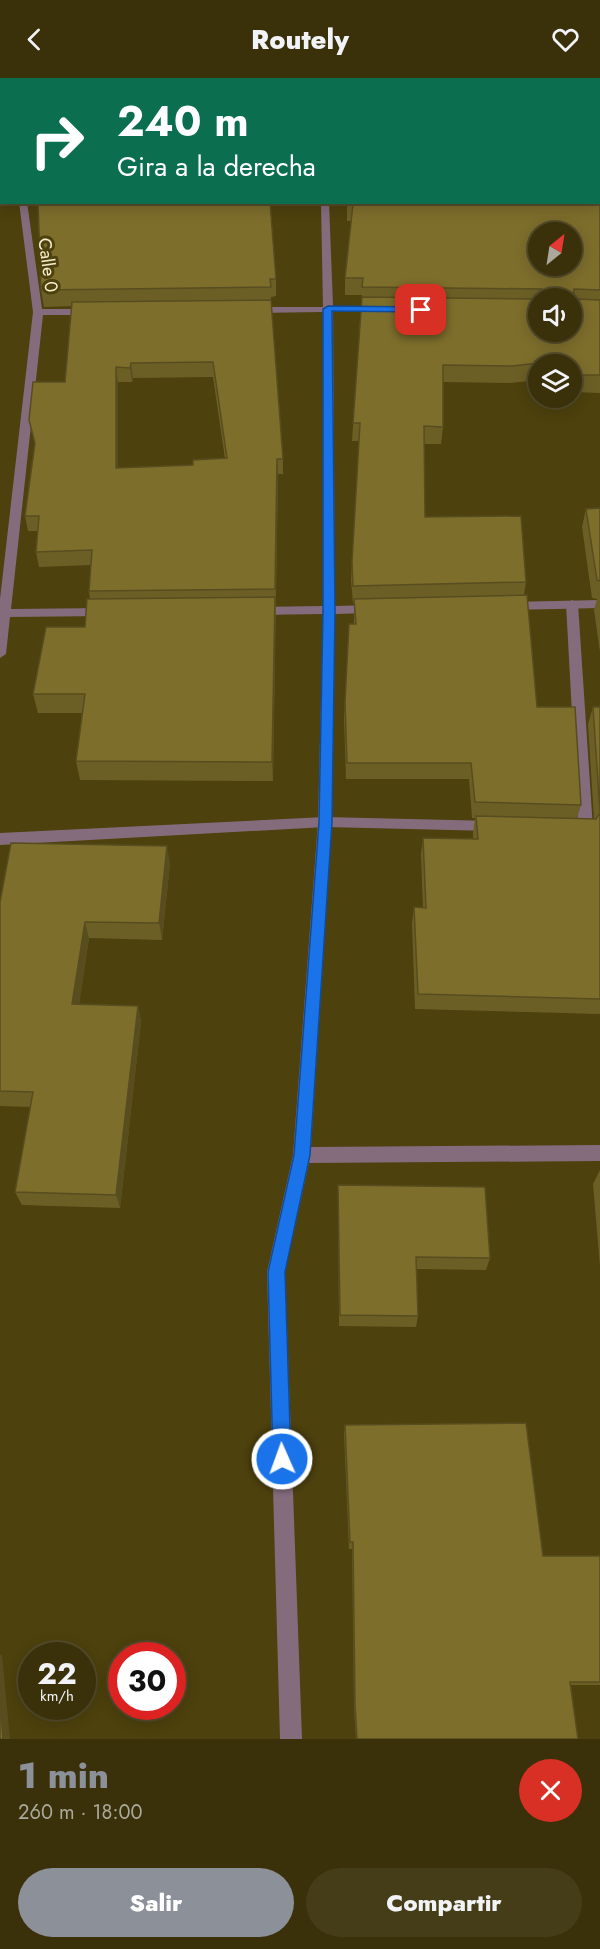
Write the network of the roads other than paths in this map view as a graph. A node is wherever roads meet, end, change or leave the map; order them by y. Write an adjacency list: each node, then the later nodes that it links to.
1 (23, 204): 6 (street, Calle 0)
2 (325, 204): 3 (street)
3 (328, 309): 4 (street); 5 (street); 12 (street)
4 (386, 309)
5 (246, 310)
6 (38, 312): 7 (street); 15 (street, Calle 0)
7 (107, 312)
8 (572, 604): 9 (street); 10 (street); 19 (street)
9 (600, 604)
10 (502, 606)
11 (387, 609): 12 (street)
12 (329, 610): 13 (street); 17 (street)
13 (245, 611)
14 (113, 612): 15 (street)
15 (5, 613): 16 (street, Calle 0)
16 (0, 654)
17 (326, 822): 18 (street); 20 (street); 22 (street)
18 (503, 826)
19 (562, 828)
20 (0, 839)
21 (600, 1153): 22 (street)
22 (302, 1155): 23 (street)
23 (291, 1739)

